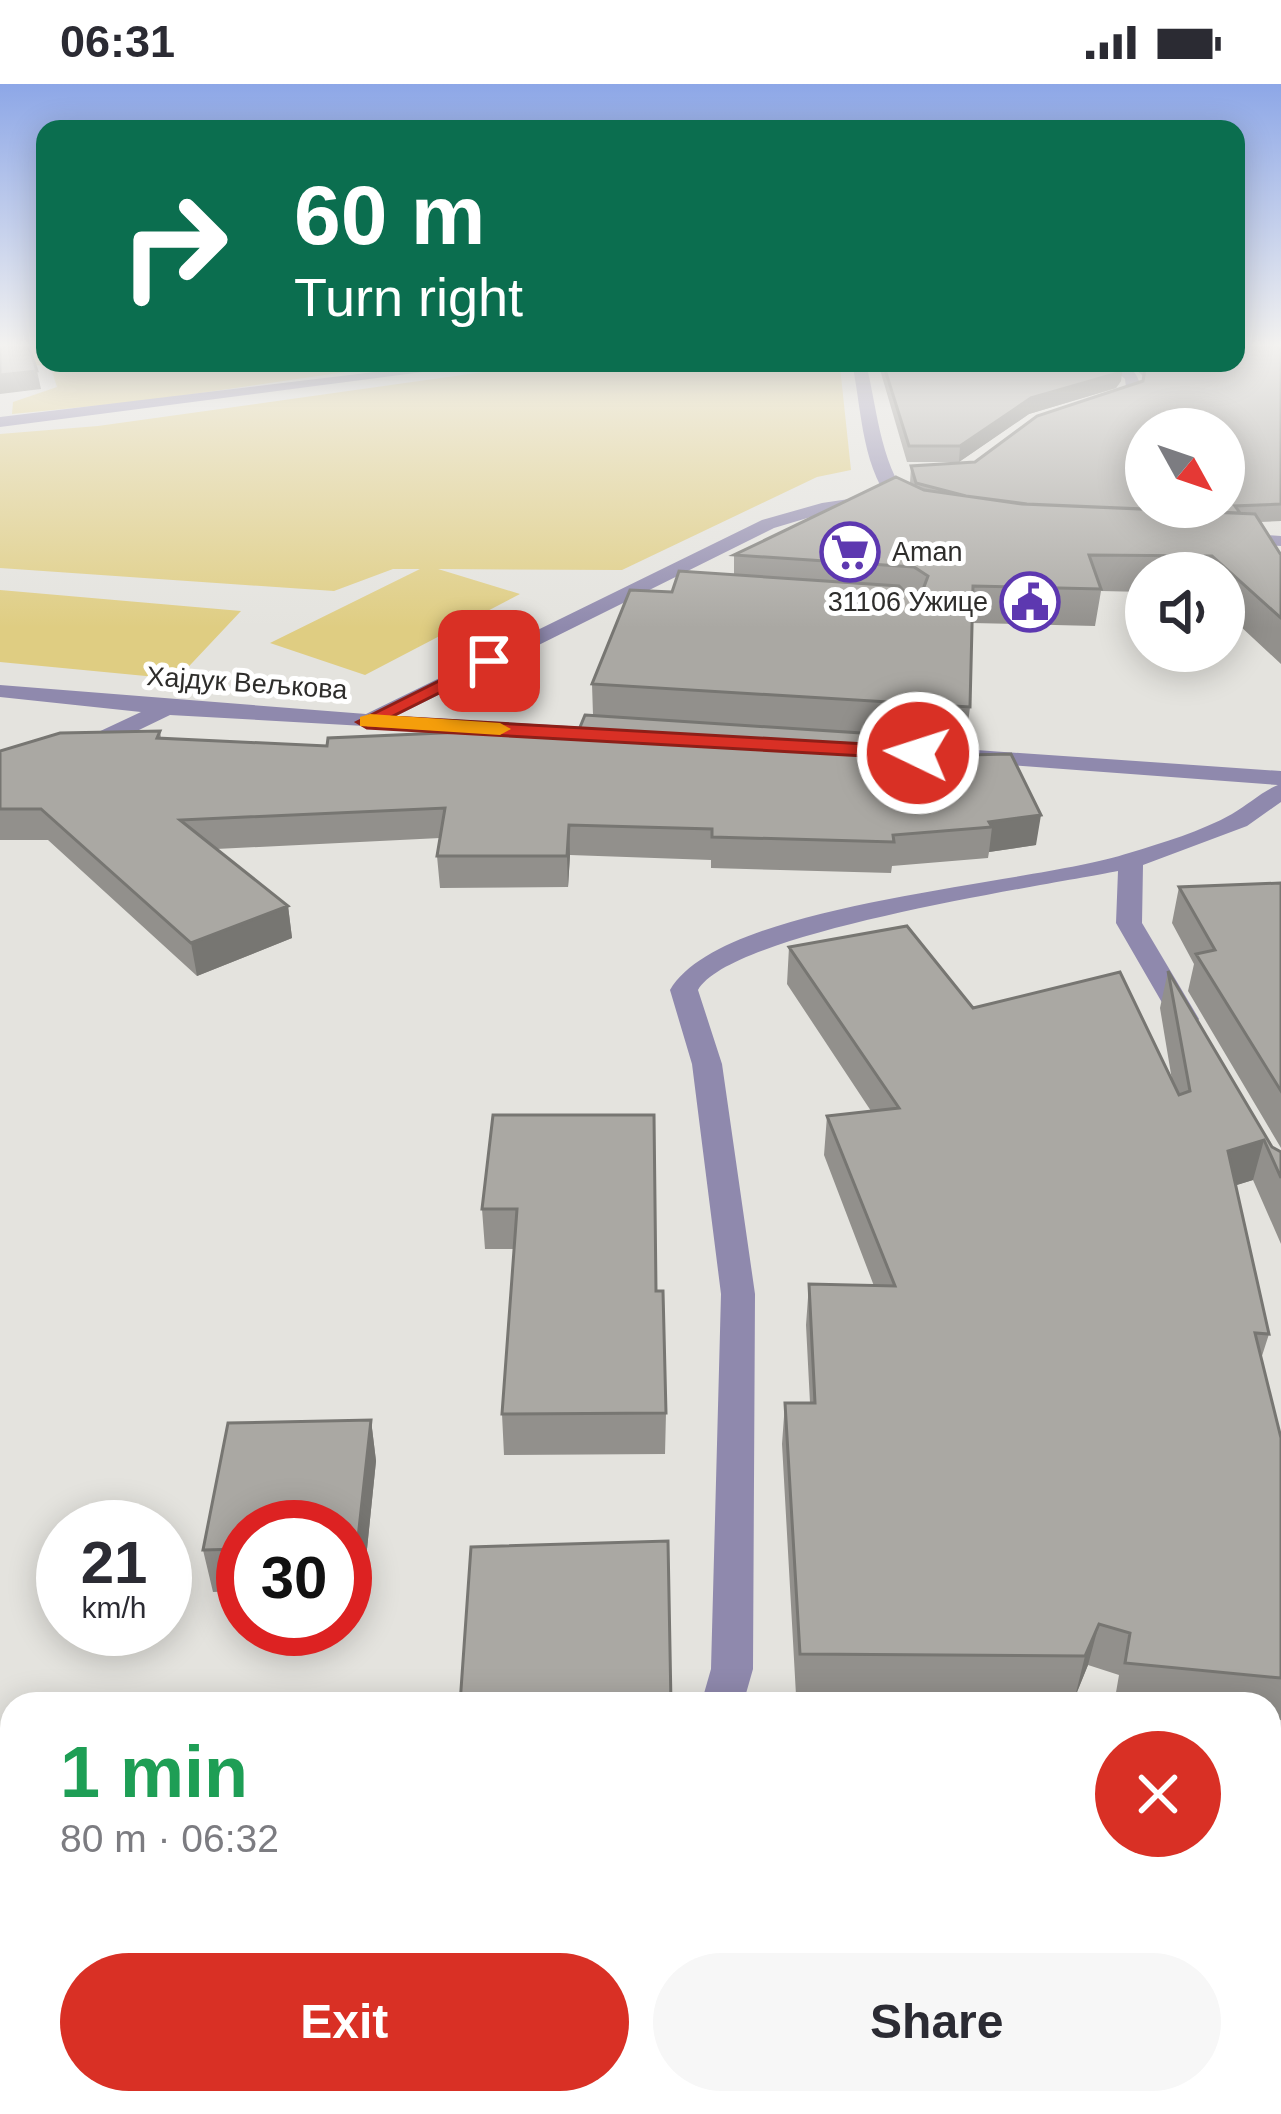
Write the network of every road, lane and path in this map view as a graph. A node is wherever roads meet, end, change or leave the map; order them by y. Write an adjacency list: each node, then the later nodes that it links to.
1 (874, 439): 2 (street)
2 (881, 472): 3 (street); 4 (street)
3 (904, 472)
4 (893, 498): 5 (street); 8 (street)
5 (927, 518)
6 (1214, 537): 7 (street)
7 (1281, 541)
8 (625, 594): 9 (street); 12 (street)
9 (672, 598)
10 (0, 691): 11 (street, Хајдук Вељкова)
11 (167, 708): 12 (street, Хајдук Вељкова); 15 (street)
12 (367, 722): 13 (street, Хајдук Вељкова)
13 (620, 735)
14 (946, 755): 16 (street)
15 (0, 771)
16 (1281, 778)
17 (1281, 791): 18 (street)
18 (1131, 860): 19 (street); 20 (street)
19 (1199, 1043)
20 (725, 1692)

